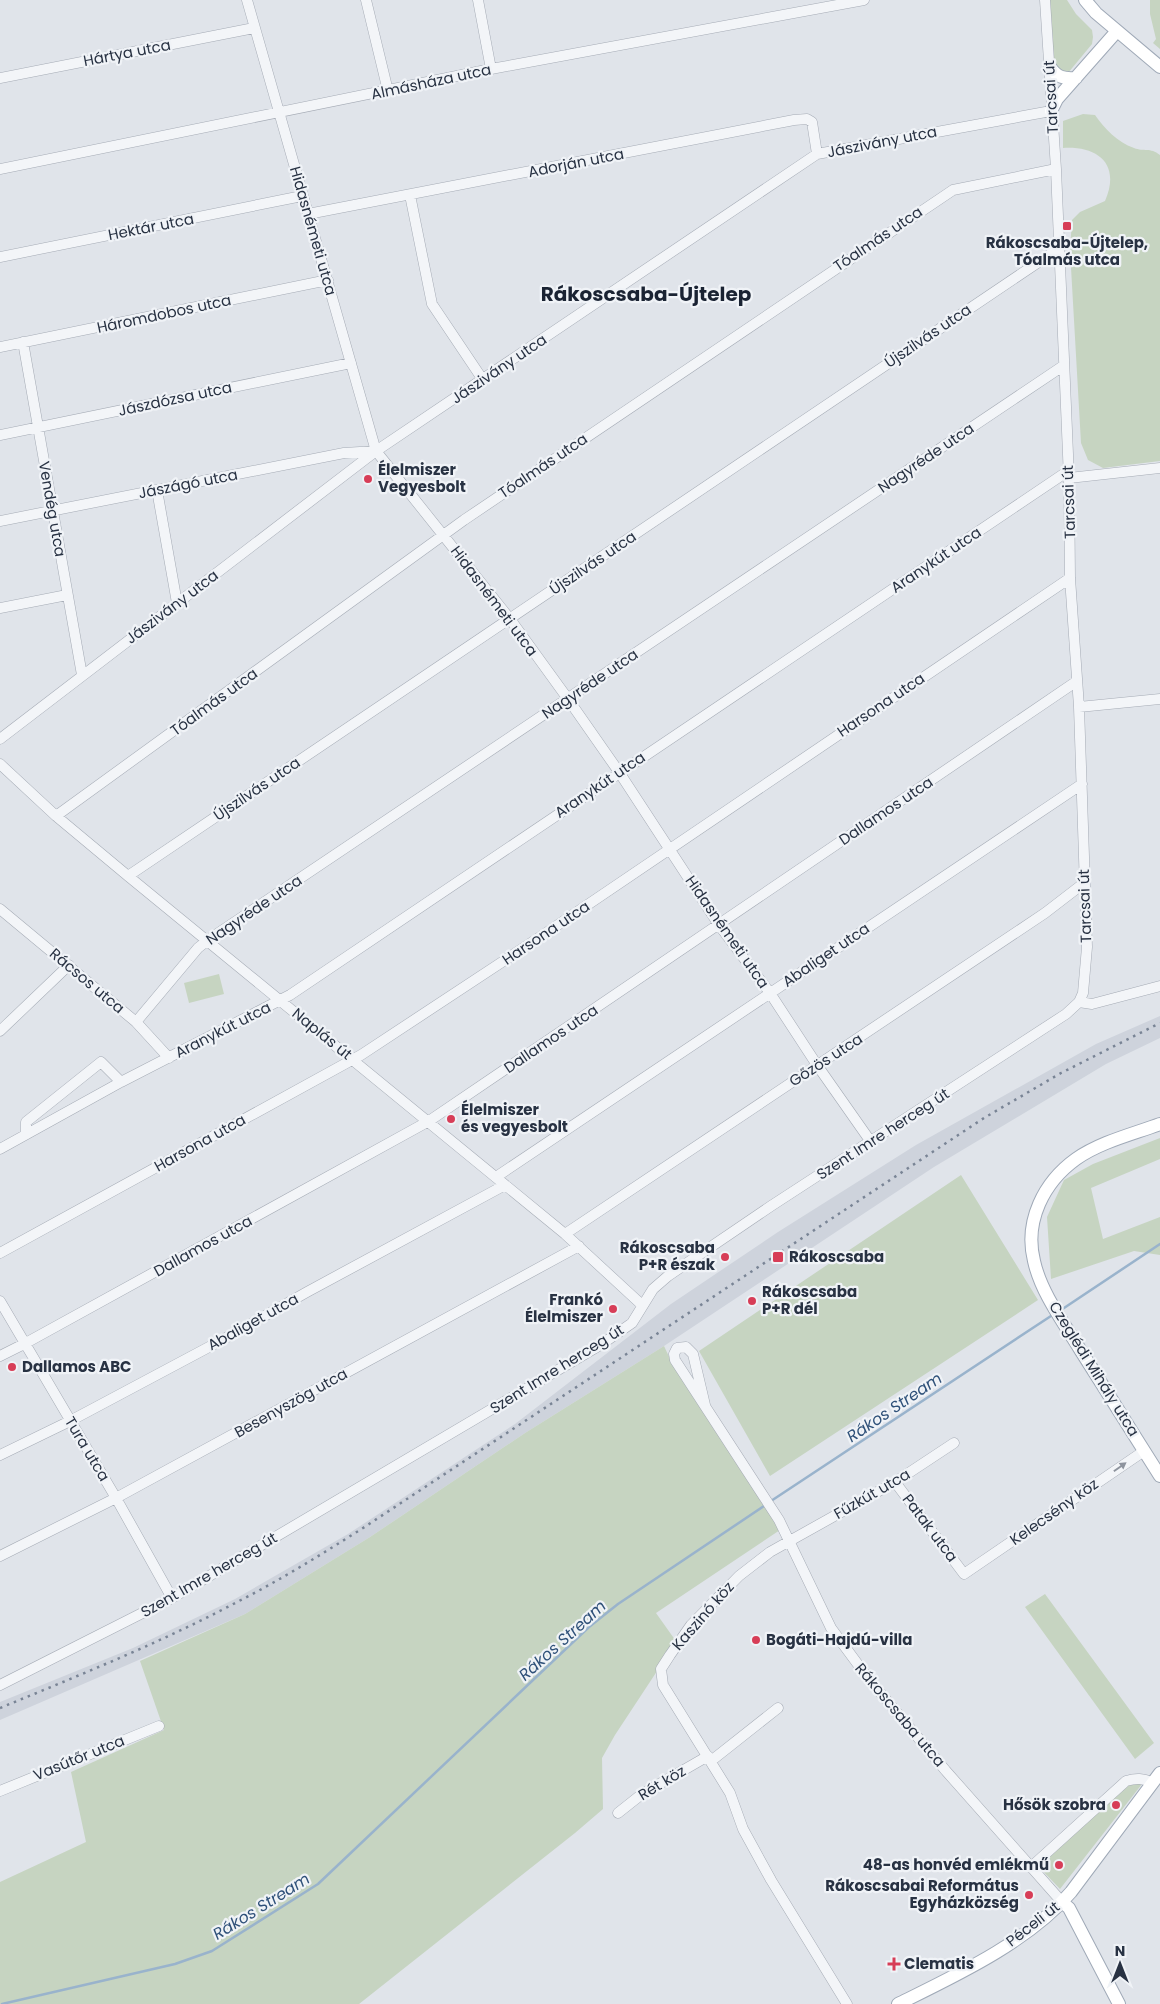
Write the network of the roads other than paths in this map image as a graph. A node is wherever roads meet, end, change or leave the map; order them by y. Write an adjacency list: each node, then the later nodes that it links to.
1 (247, 0): 7 (street, Hidasnémeti utca)
2 (366, 0): 14 (street)
3 (478, 0): 11 (street)
4 (864, 0): 11 (street, Almásháza utca)
5 (1045, 0): 9 (street, Tarcsai út)
6 (1085, 0): 8 (main road)
7 (254, 28): 12 (street, Hártya utca); 16 (street, Hidasnémeti utca)
8 (1116, 31): 10 (main road); 13 (main road)
9 (1050, 67): 13 (main road); 15 (street, Tarcsai út)
10 (1160, 67)
11 (490, 69): 14 (street, Almásháza utca)
12 (0, 78)
13 (1076, 78): 15 (main road)
14 (388, 90): 16 (street, Almásháza utca)
15 (1051, 110): 17 (street, Jászivány utca); 19 (street, Tarcsai út)
16 (278, 113): 18 (street, Almásháza utca); 21 (street, Hidasnémeti utca)
17 (817, 154): 20 (street, Adorján utca); 30 (street, Jászivány utca)
18 (0, 169)
19 (1056, 169): 23 (street, Tarcsai út); 39 (street, Tóalmás utca)
20 (410, 195): 22 (street, Adorján utca); 30 (street)
21 (302, 196): 22 (street, Hidasnémeti utca); 24 (street, Hektár utca)
22 (308, 214): 25 (street, Hidasnémeti utca)
23 (1058, 249): 29 (street, Tarcsai út); 44 (street, Újszilvás utca)
24 (0, 257)
25 (328, 280): 26 (street, Háromdobos utca); 28 (street, Hidasnémeti utca)
26 (23, 342): 27 (street, Háromdobos utca); 31 (street, Vendég utca)
27 (0, 347)
28 (351, 363): 31 (street, Jászdózsa utca); 33 (street, Hidasnémeti utca)
29 (1063, 366): 35 (street, Tarcsai út); 47 (street, Nagyréde utca)
30 (483, 380): 33 (street, Jászivány utca)
31 (38, 428): 32 (street, Jászdózsa utca); 37 (street, Vendég utca)
32 (0, 435)
33 (376, 451): 36 (street, Jászágó utca); 39 (street, Hidasnémeti utca); 42 (street, Jászivány utca)
34 (1160, 468): 35 (street)
35 (1068, 475): 40 (street, Tarcsai út); 52 (street, Aranykút utca)
36 (158, 490): 37 (street, Jászágó utca); 42 (street)
37 (53, 511): 38 (street, Jászágó utca); 41 (street, Vendég utca)
38 (0, 522)
39 (444, 534): 44 (street, Hidasnémeti utca); 54 (street, Tóalmás utca)
40 (1070, 578): 46 (street, Tarcsai út); 55 (street, Harsona utca)
41 (67, 595): 43 (street); 45 (street, Vendég utca)
42 (177, 603): 45 (street, Jászivány utca)
43 (0, 608)
44 (510, 619): 47 (street, Hidasnémeti utca); 56 (street, Újszilvás utca)
45 (82, 675): 50 (street, Jászivány utca)
46 (1077, 681): 49 (street, Tarcsai út); 59 (street, Dallamos utca)
47 (568, 699): 52 (street, Hidasnémeti utca); 60 (street, Nagyréde utca)
48 (1160, 699): 49 (street)
49 (1079, 707): 53 (street, Tarcsai út)
50 (0, 739)
51 (0, 764): 54 (street, Naplás út)
52 (619, 772): 55 (street, Hidasnémeti utca); 64 (street, Aranykút utca)
53 (1082, 784): 57 (street, Tarcsai út); 63 (street, Abaliget utca)
54 (56, 816): 56 (street, Naplás út)
55 (669, 848): 59 (street, Hidasnémeti utca); 69 (street, Harsona utca)
56 (128, 876): 60 (street, Naplás út)
57 (1084, 883): 65 (street, Tarcsai út); 70 (street, Gőzös utca)
58 (0, 909): 61 (street, Rácsos utca)
59 (719, 925): 63 (street, Hidasnémeti utca); 72 (street, Dallamos utca)
60 (208, 940): 64 (street, Naplás út); 66 (street, Nagyréde utca)
61 (69, 965): 66 (street, Rácsos utca); 67 (street)
62 (1160, 986): 65 (street)
63 (770, 993): 70 (street, Hidasnémeti utca); 77 (street, Abaliget utca)
64 (281, 1000): 68 (street, Aranykút utca); 69 (street, Naplás út)
65 (1079, 1002): 75 (street, Szent Imre herceg út)
66 (136, 1022): 68 (street, Rácsos utca)
67 (0, 1031)
68 (169, 1058): 71 (street, Aranykút utca)
69 (354, 1060): 72 (street, Naplás út); 81 (street, Harsona utca)
70 (817, 1065): 75 (street, Hidasnémeti utca); 79 (street, Gőzös utca)
71 (121, 1082): 74 (street, Aranykút utca); 74 (street)
72 (429, 1121): 77 (street, Naplás út); 84 (street, Dallamos utca)
73 (1160, 1124): 89 (main road, Czeglédi Mihály utca)
74 (26, 1134): 76 (street, Aranykút utca)
75 (871, 1142): 83 (street, Szent Imre herceg út)
76 (0, 1149)
77 (496, 1177): 78 (street, Naplás út)
78 (505, 1184): 79 (street, Naplás út); 87 (street, Abaliget utca)
79 (565, 1234): 80 (street, Naplás út)
80 (579, 1246): 83 (street, Naplás út); 93 (street, Besenyszög utca)
81 (0, 1253)
82 (0, 1302): 84 (street, Tura utca)
83 (642, 1306): 97 (street, Szent Imre herceg út)
84 (24, 1344): 85 (street, Dallamos utca); 87 (street, Tura utca)
85 (0, 1356)
86 (705, 1405): 86 (street, Rákoscsaba utca); 94 (street, Rákoscsaba utca)
87 (70, 1421): 90 (street, Abaliget utca); 93 (street, Tura utca)
88 (954, 1443): 92 (street, Fűzkút utca)
89 (1144, 1450): 91 (main road, Czeglédi Mihály utca); 96 (street, Kelecsény köz, one-way to 89)
90 (0, 1455)
91 (1160, 1476)
92 (895, 1482): 94 (street, Fűzkút utca); 96 (street, Patak utca)
93 (116, 1498): 95 (street, Besenyszög utca); 97 (street, Tura utca)
94 (788, 1541): 101 (street, Kaszinó köz); 105 (street, Rákoscsaba utca)
95 (0, 1556)
96 (964, 1574)
97 (172, 1598): 98 (street, Szent Imre herceg út)
98 (0, 1685)
99 (778, 1708): 101 (street)
100 (159, 1726): 103 (street, Vasútőr utca)
101 (709, 1758): 104 (street, Rét köz); 107 (street, Kaszinó köz)
102 (1156, 1778): 105 (street, Péceli út); 106 (main road, Péceli út)
103 (0, 1791)
104 (618, 1813)
105 (1031, 1867): 106 (street, Rákoscsaba utca)
106 (1062, 1902): 108 (main road, Péceli út); 109 (main road)
107 (847, 2004)
108 (898, 2004)
109 (1120, 2004)

